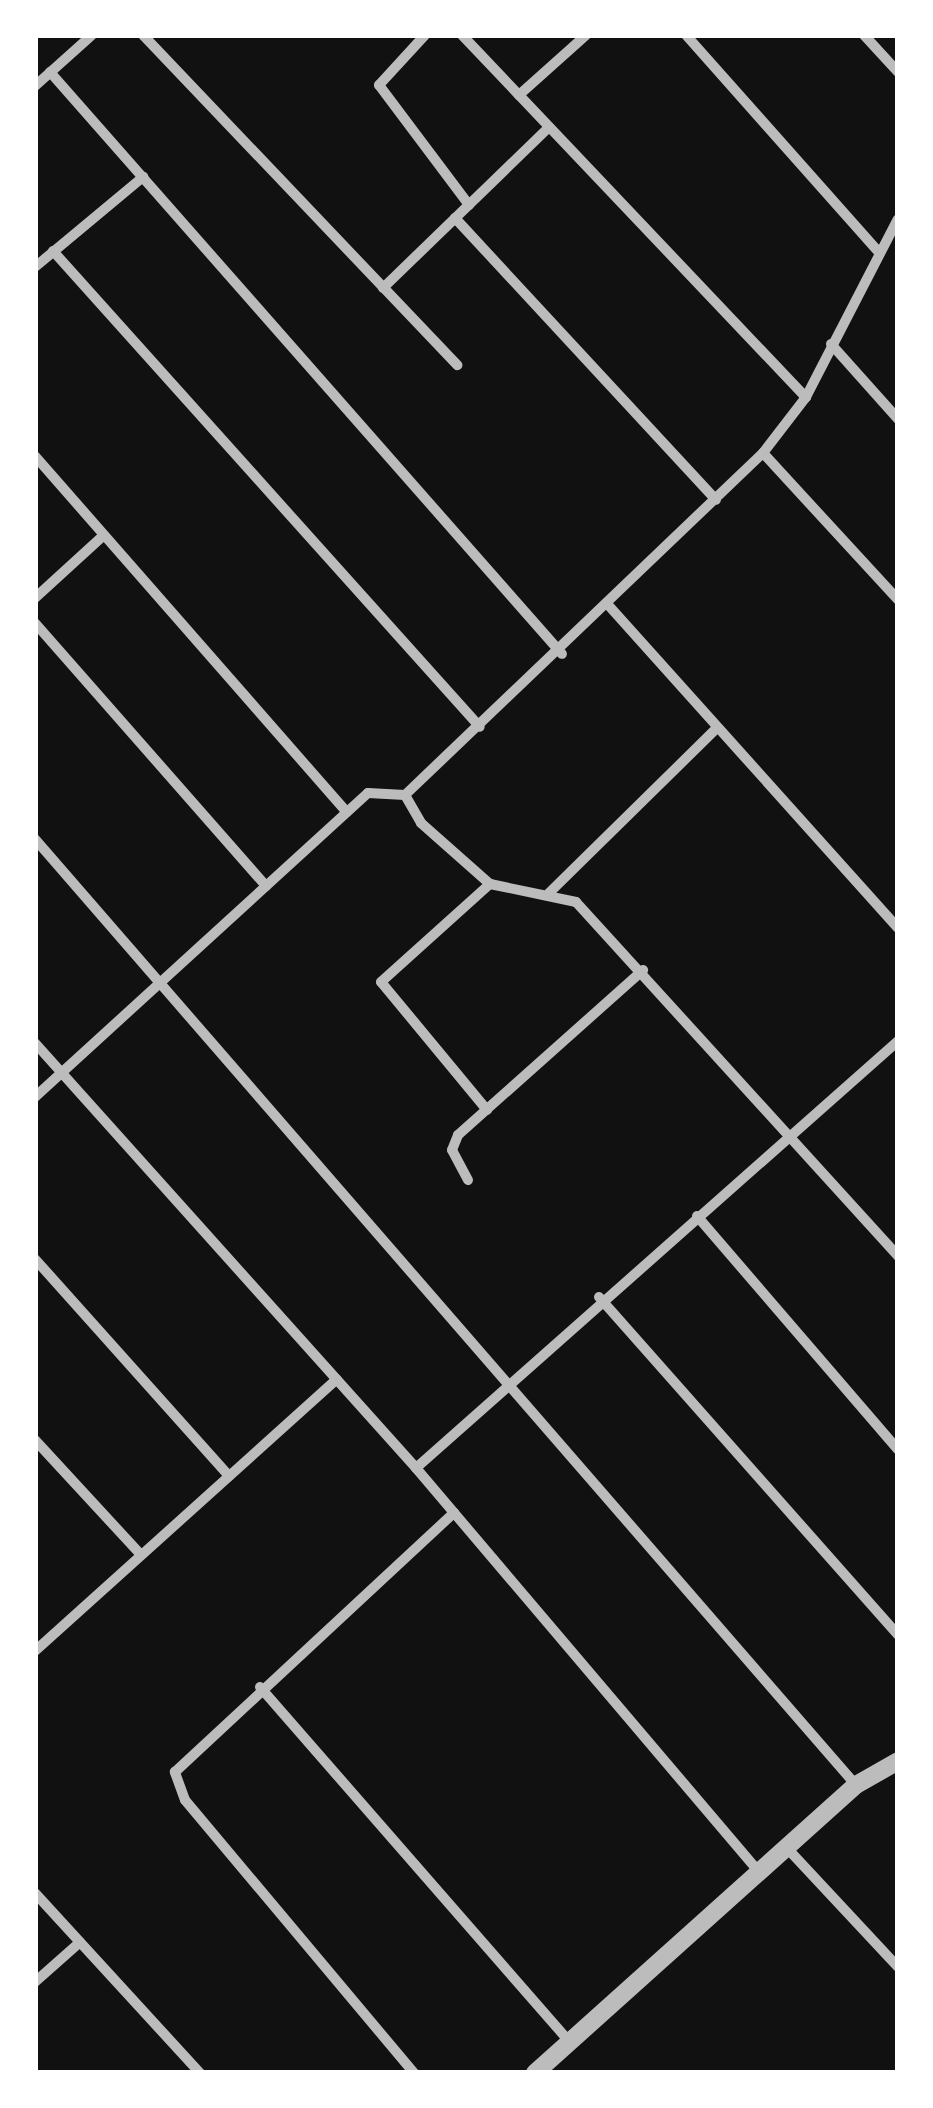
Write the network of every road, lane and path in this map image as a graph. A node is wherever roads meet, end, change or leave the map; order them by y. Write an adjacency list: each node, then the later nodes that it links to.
1 (92, 35): 8 (street)
2 (143, 35): 20 (street)
3 (425, 35): 14 (street)
4 (462, 35): 11 (street)
5 (586, 35): 11 (street)
6 (686, 35): 17 (street)
7 (864, 35): 9 (street)
8 (50, 72): 10 (street); 13 (street)
9 (898, 72)
10 (35, 86)
11 (519, 95): 12 (street)
12 (549, 126): 14 (street); 23 (street)
13 (143, 177): 18 (street); 33 (street)
14 (469, 205): 15 (street)
15 (455, 218): 20 (street); 27 (street)
16 (898, 218): 17 (street)
17 (878, 250): 21 (street)
18 (53, 252): 19 (street); 34 (street)
19 (35, 267)
20 (383, 288): 22 (street)
21 (831, 344): 23 (street); 24 (street)
22 (457, 366)
23 (806, 397): 25 (street)
24 (898, 419)
25 (763, 453): 27 (street); 30 (street)
26 (35, 456): 28 (street)
27 (716, 500): 31 (street)
28 (104, 535): 29 (street); 37 (street)
29 (35, 598)
30 (898, 600)
31 (610, 607): 33 (street); 35 (street)
32 (35, 624): 40 (street)
33 (562, 654): 34 (street)
34 (480, 727): 36 (street)
35 (715, 730): 41 (street); 42 (street)
36 (405, 795): 37 (street); 39 (street)
37 (347, 812): 40 (street)
38 (35, 839): 44 (street)
39 (490, 884): 41 (street); 49 (street)
40 (266, 886): 44 (street)
41 (549, 893): 43 (street)
42 (898, 928)
43 (643, 970): 49 (street); 50 (street)
44 (161, 982): 47 (street); 57 (street)
45 (898, 1040): 50 (street)
46 (35, 1042): 47 (street)
47 (62, 1072): 48 (street); 56 (street)
48 (35, 1096)
49 (487, 1110): 51 (street)
50 (790, 1133): 52 (street); 53 (street)
51 (468, 1180)
52 (697, 1216): 55 (street); 59 (street)
53 (898, 1256)
54 (35, 1260): 61 (street)
55 (599, 1297): 57 (street); 64 (street)
56 (337, 1380): 60 (street); 61 (street)
57 (506, 1387): 60 (street); 68 (street)
58 (35, 1440): 63 (street)
59 (898, 1450)
60 (416, 1468): 62 (street)
61 (229, 1476): 63 (street)
62 (454, 1512): 66 (street); 70 (street)
63 (142, 1555): 65 (street)
64 (898, 1635)
65 (36, 1648)
66 (260, 1687): 75 (street); 77 (street)
67 (898, 1761): 68 (street)
68 (856, 1786): 69 (street)
69 (786, 1847): 70 (street); 73 (street)
70 (758, 1872): 75 (street)
71 (35, 1893): 72 (street)
72 (80, 1942): 74 (street); 76 (street)
73 (898, 1966)
74 (35, 1982)
75 (570, 2042): 78 (street)
76 (200, 2073)
77 (414, 2073)
78 (535, 2073)

